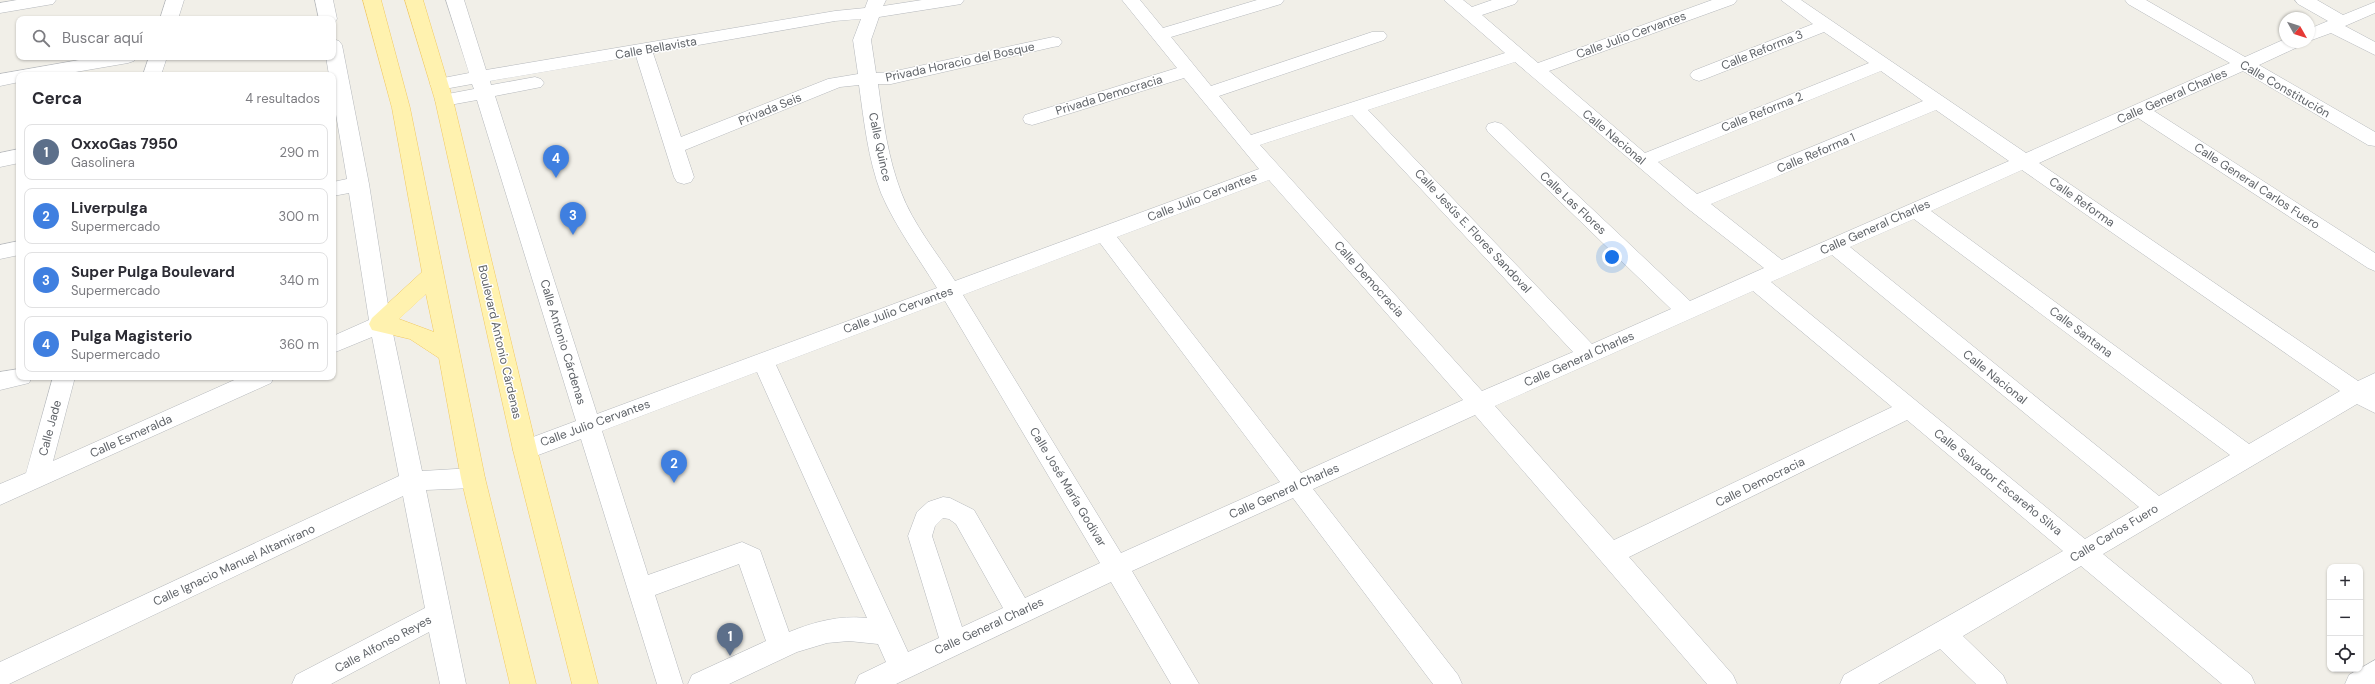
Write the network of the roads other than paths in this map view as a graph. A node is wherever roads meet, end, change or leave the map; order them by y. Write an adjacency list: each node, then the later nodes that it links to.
1 (47, 0): 18 (street)
2 (175, 0): 20 (street)
3 (324, 0): 21 (street)
4 (372, 0): 75 (main road)
5 (414, 0): 48 (main road, Boulevard Antonio Cárdenas)
6 (455, 0): 47 (street, Calle Antonio Cárdenas)
7 (956, 0): 16 (street, Calle Bellavista)
8 (1131, 0): 25 (street, Calle Democracia)
9 (1275, 0): 25 (street)
10 (1453, 0): 19 (street, Calle Nacional)
11 (1509, 0): 19 (street)
12 (1728, 0): 37 (street, Calle Julio Cervantes)
13 (1790, 0): 23 (street, Calle Reforma)
14 (2134, 0): 36 (street, Calle Constitución)
15 (2304, 0): 22 (street)
16 (875, 7): 31 (street, Calle Bellavista); 45 (street, Calle Quince)
17 (2375, 7): 22 (street)
18 (0, 8)
19 (1469, 14): 30 (street, Calle Nacional)
20 (170, 16)
21 (327, 16)
22 (2336, 24): 24 (street); 29 (street)
23 (1825, 25): 35 (street, Calle Reforma); 42 (street, Calle Reforma 3)
24 (2315, 33)
25 (1159, 35): 38 (street, Calle Democracia)
26 (1378, 36): 49 (street)
27 (1053, 42): 45 (street, Privada Horacio del Bosque)
28 (2280, 48): 36 (street, Calle General Charles)
29 (2375, 50)
30 (1516, 55): 37 (street, Calle Nacional); 52 (street)
31 (645, 56): 47 (street, Calle Bellavista); 58 (street)
32 (111, 60): 39 (street)
33 (157, 60): 40 (street)
34 (334, 60): 41 (street)
35 (1882, 64): 51 (street, Calle Reforma); 61 (street, Calle Reforma 2)
36 (2243, 64): 53 (street, Calle General Charles); 56 (street, Calle Constitución)
37 (1535, 70): 61 (street, Calle Nacional)
38 (1187, 71): 49 (street, Calle Democracia); 54 (street, Privada Democracia)
39 (43, 72)
40 (153, 72)
41 (336, 72)
42 (1699, 75)
43 (336, 76): 50 (street)
44 (16, 77): 46 (street)
45 (868, 79): 58 (street, Privada Seis); 77 (street, Calle Quince)
46 (0, 80)
47 (483, 85): 48 (street, Calle Bellavista); 91 (street, Calle Antonio Cárdenas)
48 (442, 92): 92 (main road, Boulevard Antonio Cárdenas)
49 (1206, 94): 57 (street, Calle Democracia)
50 (338, 96): 65 (street)
51 (1937, 102): 62 (street, Calle Reforma); 67 (street, Calle Reforma 1)
52 (1356, 108): 57 (street); 82 (street, Calle Jesús E. Flores Sandoval)
53 (2139, 110): 62 (street, Calle General Charles); 73 (street, Calle General Carlos Fuero)
54 (1032, 119)
55 (1495, 128): 78 (street, Calle Las Flores)
56 (2375, 140)
57 (1247, 144): 63 (street, Calle Democracia)
58 (674, 147): 64 (street)
59 (16, 157): 60 (street)
60 (0, 160)
61 (1643, 161): 67 (street, Calle Nacional)
62 (2023, 161): 68 (street, Calle General Charles); 88 (street, Calle Reforma)
63 (1272, 171): 69 (street, Calle Julio Cervantes); 89 (street, Calle Democracia)
64 (684, 177)
65 (359, 184): 66 (street); 79 (street)
66 (336, 188)
67 (1694, 203): 74 (street, Calle Nacional)
68 (1915, 209): 70 (street, Calle General Charles); 93 (street, Calle Santana)
69 (1104, 234): 77 (street, Calle Julio Cervantes); 97 (street)
70 (1833, 245): 74 (street, Calle General Charles); 99 (street, Calle Nacional)
71 (16, 249): 72 (street)
72 (0, 252)
73 (2375, 263)
74 (1779, 269): 76 (street, Calle General Charles)
75 (434, 274): 79 (main road); 81 (main road)
76 (1754, 280): 78 (street, Calle General Charles); 90 (street, Calle Salvador Escareño Silva)
77 (950, 291): 83 (street, Calle Julio Cervantes); 102 (street, Calle José María Godivar)
78 (1686, 310): 82 (street, Calle General Charles)
79 (380, 324): 80 (street); 81 (main road); 96 (street)
80 (336, 344)
81 (450, 355): 94 (main road)
82 (1589, 355): 89 (street, Calle General Charles)
83 (762, 361): 91 (street, Calle Julio Cervantes); 106 (street)
84 (16, 378): 87 (street)
85 (63, 380): 95 (street, Calle Jade)
86 (256, 380): 95 (street, Calle Esmeralda)
87 (0, 381)
88 (2369, 392): 93 (street, Calle Carlos Fuero)
89 (1479, 403): 97 (street, Calle General Charles); 101 (street, Calle Democracia)
90 (1909, 409): 100 (street, Calle Salvador Escareño Silva); 101 (street, Calle Democracia)
91 (589, 425): 92 (street, Calle Julio Cervantes); 103 (street, Calle Antonio Cárdenas)
92 (524, 450): 117 (main road, Boulevard Antonio Cárdenas)
93 (2247, 455): 99 (street, Calle Carlos Fuero)
94 (473, 478): 96 (street, Calle Ignacio Manuel Altamirano); 116 (main road)
95 (36, 479): 98 (street, Calle Esmeralda)
96 (412, 481): 105 (street); 112 (street, Calle Ignacio Manuel Altamirano)
97 (1297, 486): 102 (street, Calle General Charles); 122 (street)
98 (0, 495)
99 (2157, 508): 100 (street, Calle Carlos Fuero)
100 (2084, 551): 107 (street, Calle Carlos Fuero); 126 (street, Calle Salvador Escareño Silva)
101 (1611, 554): 123 (street, Calle Democracia)
102 (1116, 567): 104 (street, Calle General Charles); 121 (street, Calle José María Godivar)
103 (641, 590): 109 (street); 118 (street, Calle Antonio Cárdenas)
104 (1019, 612): 108 (street, Calle General Charles); 108 (street)
105 (439, 614): 114 (street, Calle Alfonso Reyes); 115 (street)
106 (886, 633): 109 (street); 110 (street)
107 (1943, 634): 124 (street, Calle Carlos Fuero); 125 (street)
108 (954, 643): 110 (street, Calle General Charles)
109 (781, 648): 113 (street)
110 (902, 668): 120 (street, Calle General Charles)
111 (2375, 672): 127 (street)
112 (0, 675)
113 (744, 675): 119 (street)
114 (305, 684)
115 (453, 684)
116 (523, 684)
117 (585, 684)
118 (670, 684)
119 (700, 684)
120 (868, 684)
121 (1186, 684)
122 (1449, 684)
123 (1724, 684)
124 (1853, 684)
125 (1994, 684)
126 (2242, 684)
127 (2358, 684)

